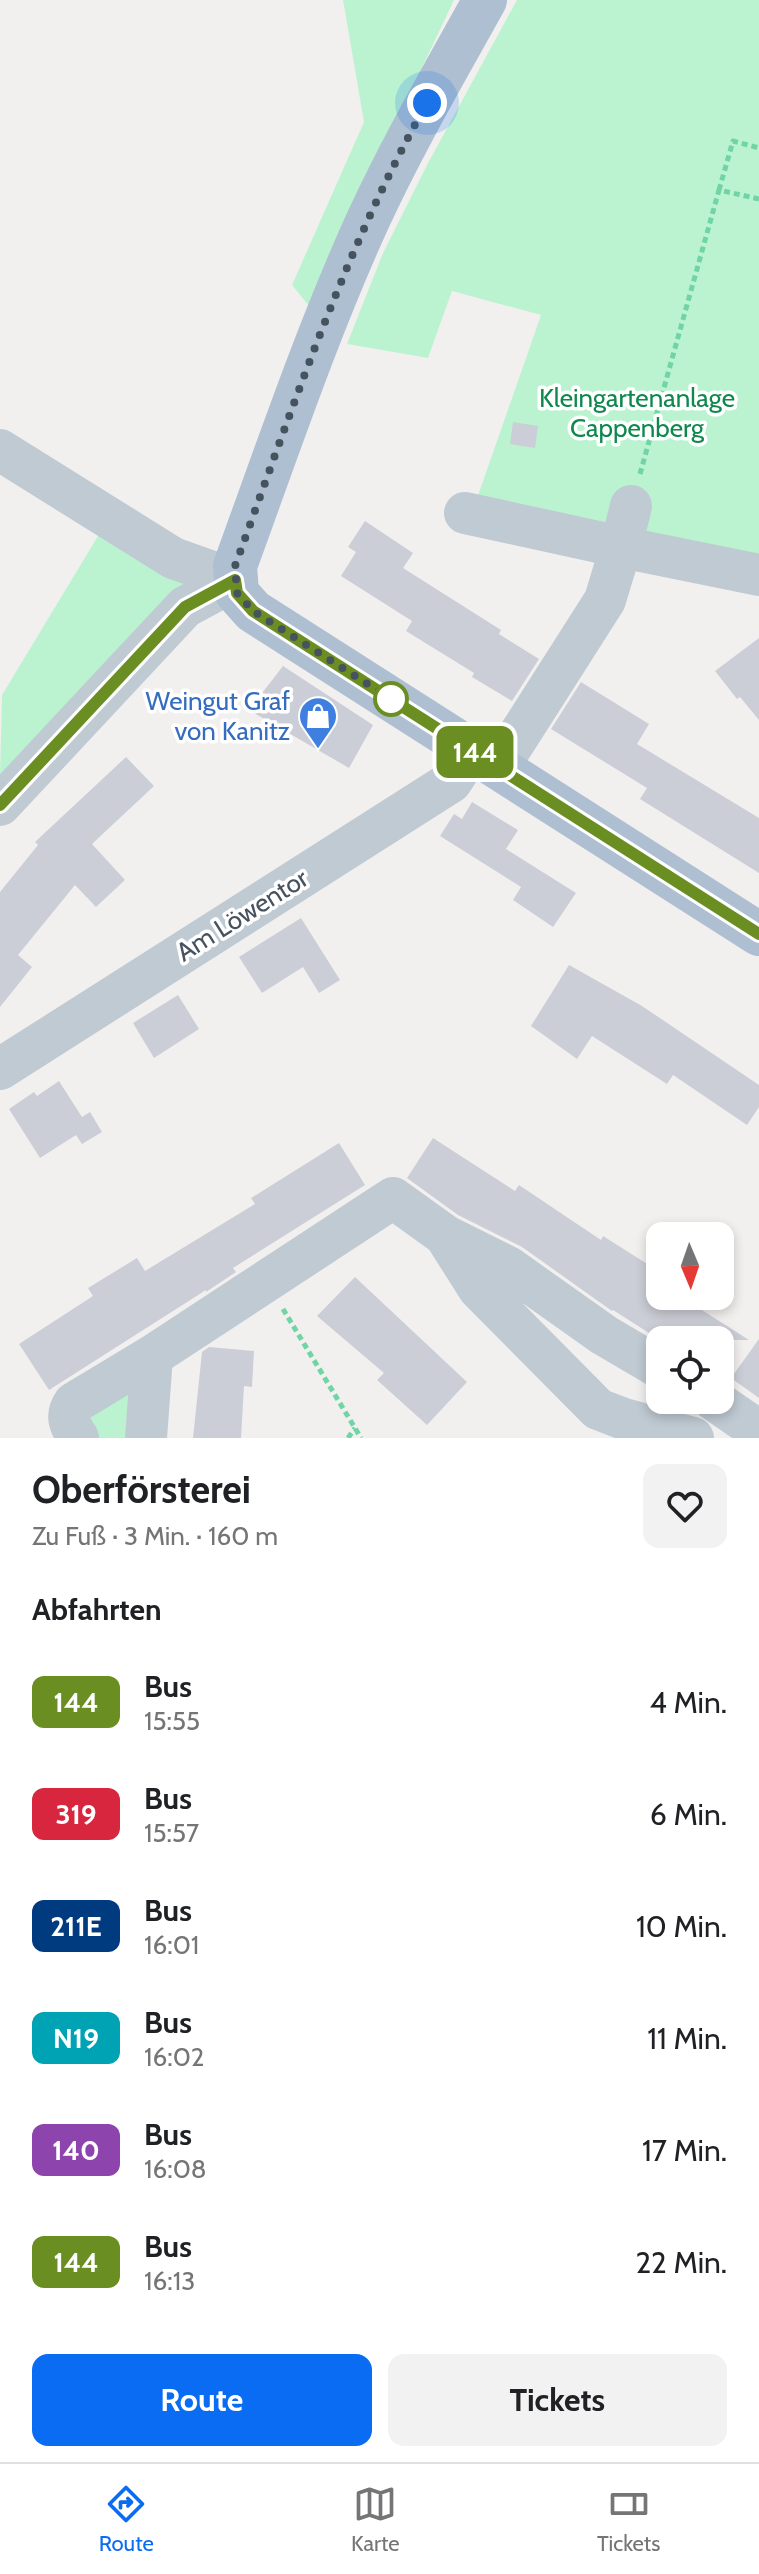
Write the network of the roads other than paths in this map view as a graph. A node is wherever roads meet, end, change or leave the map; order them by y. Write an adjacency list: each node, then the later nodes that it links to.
1 (485, 0): 7 (main road)
2 (0, 450): 7 (street)
3 (631, 506): 5 (street, Am Löwentor)
4 (465, 513): 5 (street)
5 (621, 547): 6 (street); 8 (street, Am Löwentor)
6 (759, 575)
7 (235, 580): 8 (main road); 9 (street)
8 (485, 759): 10 (main road); 11 (street, Am Löwentor)
9 (0, 805)
10 (759, 934)
11 (0, 1069)
12 (446, 1236): 13 (street); 14 (street); 16 (street)
13 (604, 1335): 15 (street); 16 (street)
14 (152, 1356): 19 (street); 20 (street)
15 (646, 1360)
16 (570, 1378): 21 (street)
17 (734, 1414): 18 (street)
18 (759, 1431)
19 (78, 1438)
20 (146, 1438)
21 (693, 1438)

